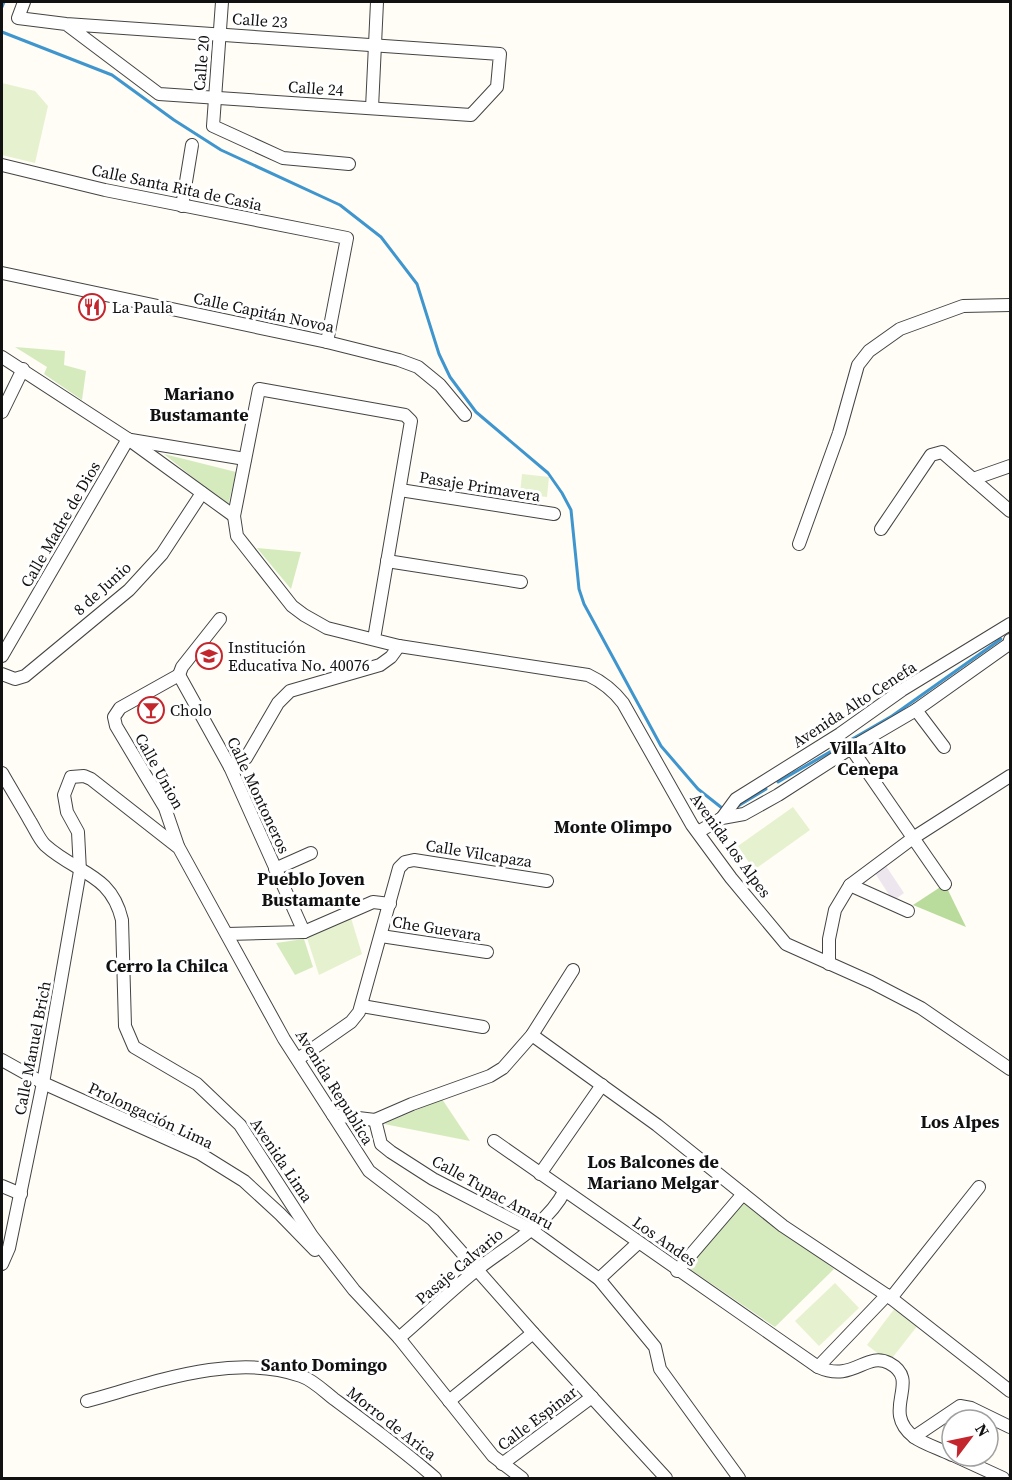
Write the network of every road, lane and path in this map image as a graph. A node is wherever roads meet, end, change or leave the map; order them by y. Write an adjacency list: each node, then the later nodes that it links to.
1 (24, 2): 4 (street, Calle 23)
2 (222, 2): 5 (street, Calle 20)
3 (377, 2): 6 (street)
4 (66, 24): 5 (street, Calle 23); 7 (street, Calle 24)
5 (220, 34): 6 (street, Calle 23); 7 (street, Calle 20)
6 (375, 45): 8 (street); 9 (street, Calle 23)
7 (214, 98): 8 (street, Calle 24); 11 (street, Calle 20)
8 (372, 108): 9 (street, Calle 24)
9 (471, 115)
10 (192, 145): 13 (street)
11 (349, 164)
12 (2, 165): 13 (street, Calle Santa Rita de Casia)
13 (182, 206): 16 (street, Calle Santa Rita de Casia)
14 (2, 273): 16 (street, Calle Capitán Novoa)
15 (1011, 305): 31 (street)
16 (327, 342): 20 (street, Calle Capitán Novoa)
17 (2, 357): 18 (street)
18 (23, 369): 19 (street); 21 (street)
19 (2, 412)
20 (465, 415)
21 (128, 439): 22 (street); 26 (street); 39 (street, Calle Madre de Dios)
22 (246, 459): 25 (street); 29 (street)
23 (1011, 466): 24 (street)
24 (974, 478): 27 (street); 30 (street)
25 (400, 490): 28 (street, Pasaje Primavera); 32 (street)
26 (202, 493): 29 (street); 40 (street, 8 de Junio)
27 (1011, 511)
28 (554, 514)
29 (234, 516): 36 (street, Avenida los Alpes)
30 (881, 529)
31 (800, 544)
32 (387, 561): 33 (street); 36 (street)
33 (521, 582)
34 (220, 619): 41 (street)
35 (1011, 624): 48 (street, Avenida Alto Cenefa)
36 (374, 639): 38 (street, Avenida los Alpes)
37 (1011, 640): 42 (street, Avenida Alto Cenefa)
38 (399, 645): 45 (street); 49 (street, Avenida los Alpes)
39 (2, 656)
40 (2, 675)
41 (179, 675): 45 (street, Calle Montoneros); 51 (street, Calle Union)
42 (916, 710): 43 (street); 44 (street, Avenida Alto Cenefa)
43 (944, 747)
44 (851, 748): 48 (street, Avenida Alto Cenefa); 50 (street)
45 (230, 767): 53 (street, Calle Montoneros)
46 (2, 773): 54 (street, Avenida Lima)
47 (1011, 777): 50 (street)
48 (726, 811): 49 (street, Avenida Alto Cenefa)
49 (698, 832): 64 (street, Avenida los Alpes)
50 (913, 838): 56 (street); 57 (street)
51 (179, 848): 54 (street, Avenida Republica); 61 (street, Avenida Republica)
52 (311, 853): 53 (street)
53 (275, 869): 60 (street, Calle Montoneros)
54 (80, 871): 72 (street, Calle Manuel Brich); 89 (street, Avenida Lima)
55 (548, 881): 58 (street, Calle Vilcapaza)
56 (945, 884)
57 (850, 885): 59 (street); 64 (street)
58 (390, 904): 60 (street); 62 (street)
59 (908, 910)
60 (304, 932): 61 (street)
61 (227, 934): 69 (street, Avenida Republica)
62 (381, 936): 63 (street, Che Guevara); 66 (street)
63 (488, 952)
64 (829, 964): 71 (street, Avenida los Alpes)
65 (573, 970): 68 (street)
66 (362, 1006): 67 (street); 69 (street)
67 (483, 1027)
68 (532, 1035): 73 (street); 75 (street)
69 (298, 1059): 74 (street, Avenida Republica)
70 (2, 1060): 72 (street, Prolongación Lima)
71 (1011, 1069)
72 (43, 1083): 81 (street, Calle Manuel Brich); 89 (street, Prolongación Lima)
73 (602, 1085): 77 (street); 82 (street)
74 (333, 1114): 75 (street); 86 (street, Avenida Republica)
75 (375, 1120): 83 (street, Calle Tupac Amaru)
76 (494, 1142): 77 (street, Los Andes)
77 (540, 1174): 80 (street, Los Andes)
78 (2, 1185): 81 (street)
79 (980, 1187): 90 (street)
80 (564, 1191): 83 (street, Pasaje Calvario); 84 (street, Los Andes)
81 (21, 1194): 85 (street, Calle Manuel Brich)
82 (743, 1194): 87 (street); 90 (street)
83 (530, 1229): 86 (street, Pasaje Calvario); 88 (street, Calle Tupac Amaru)
84 (638, 1243): 87 (street, Los Andes); 88 (street)
85 (2, 1264)
86 (477, 1269): 91 (street, Avenida Republica); 92 (street, Pasaje Calvario)
87 (677, 1270): 93 (street, Los Andes)
88 (599, 1279): 106 (street, Calle Tupac Amaru)
89 (354, 1290): 92 (street, Avenida Lima)
90 (889, 1297): 93 (street); 94 (street)
91 (533, 1333): 95 (street, Avenida Republica); 97 (street)
92 (399, 1338): 97 (street, Avenida Lima)
93 (818, 1367): 99 (street)
94 (1011, 1390)
95 (592, 1397): 101 (street, Calle Espinar); 105 (street, Avenida Republica)
96 (87, 1401): 104 (street, Morro de Arica)
97 (449, 1401): 101 (street, Avenida Lima)
98 (1011, 1427): 99 (street)
99 (914, 1437): 100 (street)
100 (940, 1449)
101 (502, 1464): 103 (street, Avenida Lima)
102 (981, 1468): 107 (street)
103 (517, 1477)
104 (435, 1479)
105 (666, 1479)
106 (739, 1479)
107 (1003, 1479)

